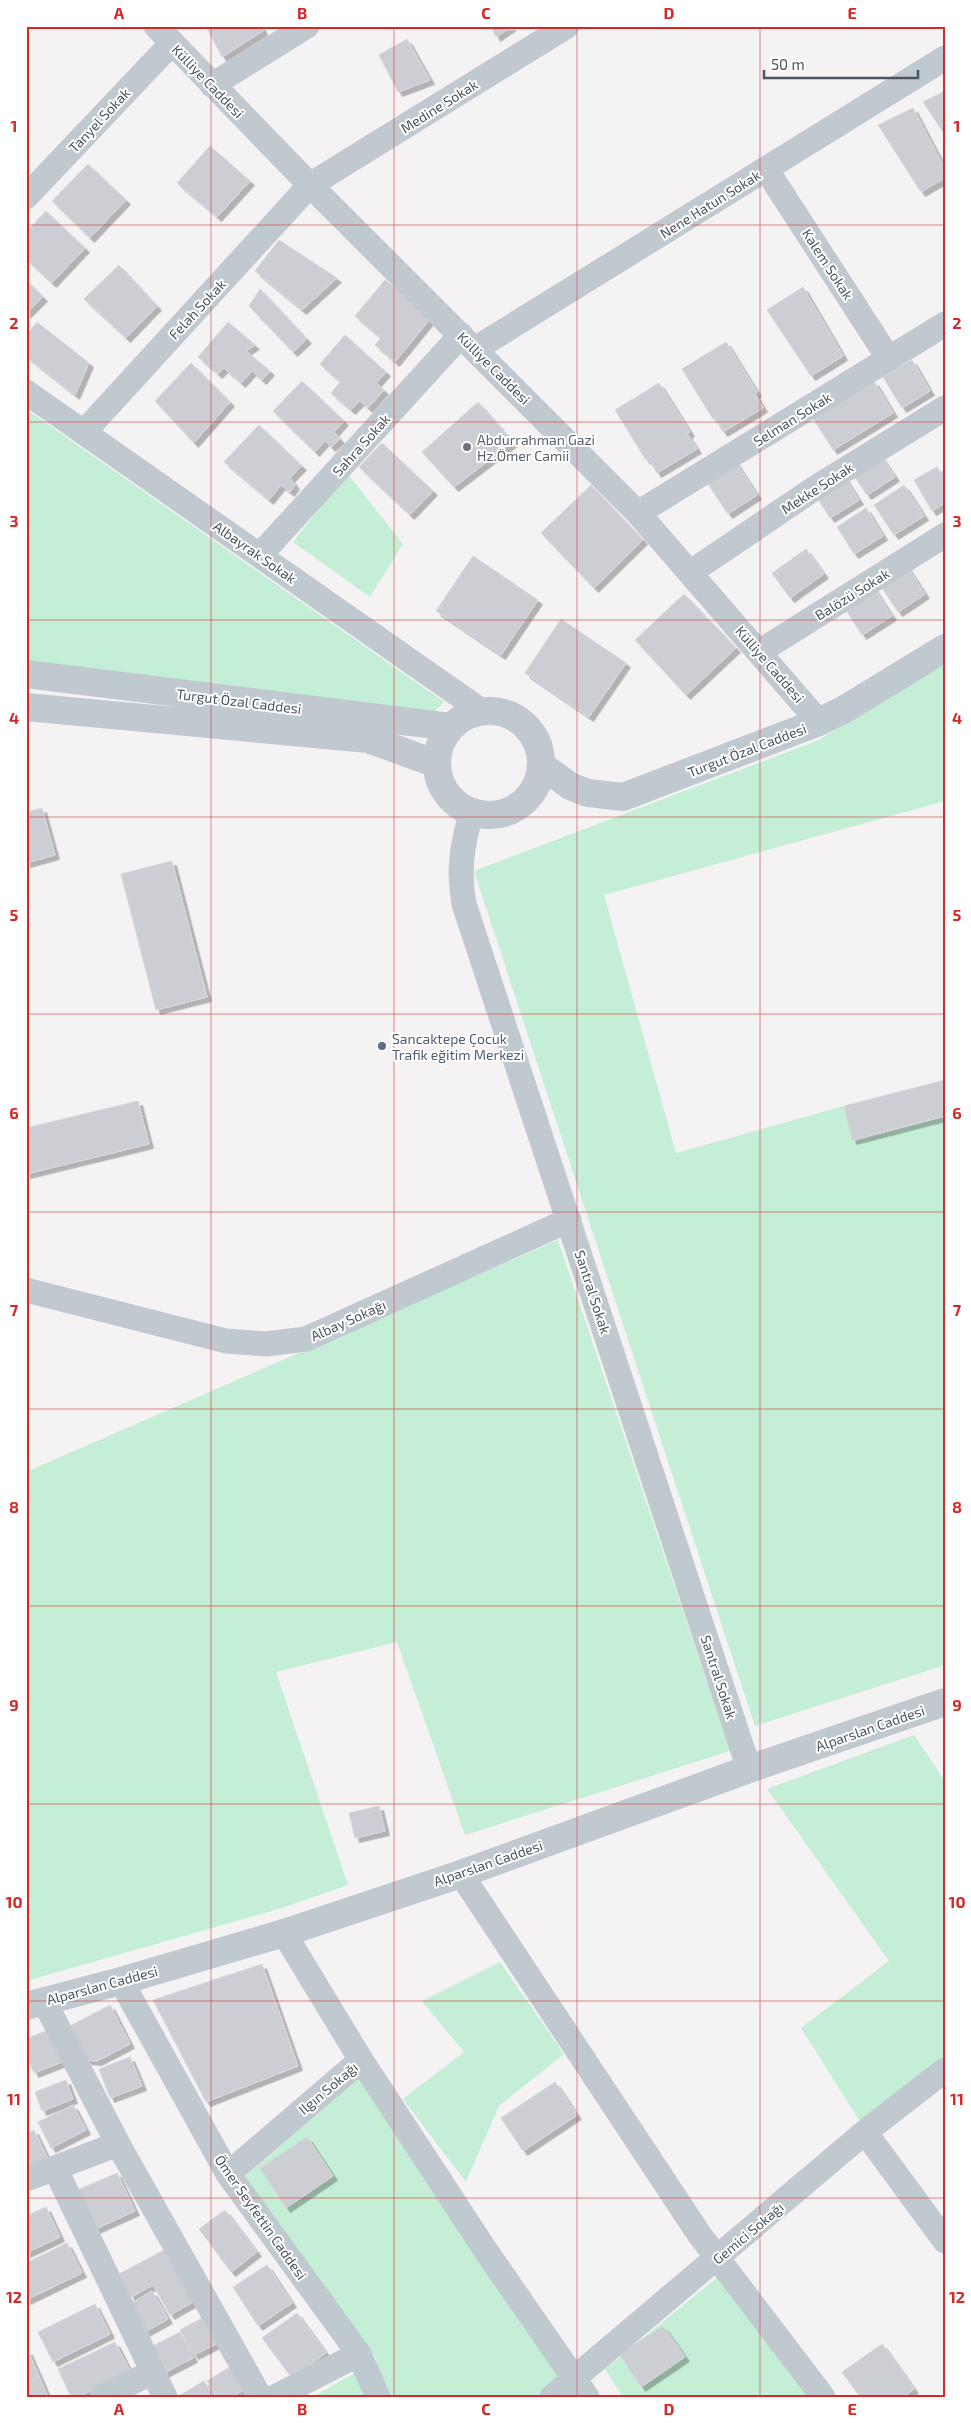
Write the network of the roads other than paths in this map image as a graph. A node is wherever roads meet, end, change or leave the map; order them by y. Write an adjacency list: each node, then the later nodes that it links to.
1 (307, 26): 5 (street)
2 (567, 26): 7 (street, Medine Sokak)
3 (164, 35): 5 (street, Külliye Caddesi); 8 (street, Tanyel Sokak)
4 (945, 58): 6 (street, Nene Hatun Sokak)
5 (212, 85): 7 (street, Külliye Caddesi)
6 (766, 169): 10 (street, Nene Hatun Sokak); 11 (street, Kalem Sokak)
7 (310, 185): 10 (street, Külliye Caddesi); 14 (street, Felah Sokak)
8 (26, 197)
9 (945, 324): 11 (street, Selman Sokak)
10 (468, 342): 15 (street, Külliye Caddesi); 17 (street, Sahra Sokak)
11 (889, 359): 15 (street, Selman Sokak)
12 (26, 392): 14 (street, Albayrak Sokak)
13 (945, 408): 18 (street, Mekke Sokak)
14 (84, 432): 17 (street, Albayrak Sokak)
15 (638, 513): 18 (street, Külliye Caddesi)
16 (945, 536): 20 (street, Balözü Sokak)
17 (260, 555): 23 (street, Albayrak Sokak)
18 (691, 572): 20 (street, Külliye Caddesi)
19 (945, 648): 24 (street, Turgut Özal Caddesi)
20 (759, 652): 24 (street, Külliye Caddesi)
21 (26, 674): 25 (street, Turgut Özal Caddesi)
22 (26, 707): 26 (street, Turgut Özal Caddesi)
23 (483, 712): 25 (street); 27 (street)
24 (819, 722): 27 (street, Turgut Özal Caddesi)
25 (451, 727): 26 (street)
26 (437, 764): 28 (street)
27 (541, 765): 28 (street)
28 (472, 812): 29 (street, Santral Sokak)
29 (569, 1220): 30 (street, Albay Sokağı); 32 (street, Santral Sokak)
30 (26, 1290)
31 (945, 1702): 32 (street, Alparslan Caddesi)
32 (749, 1770): 33 (street, Alparslan Caddesi)
33 (461, 1874): 34 (street, Alparslan Caddesi); 45 (street)
34 (284, 1933): 35 (street, Alparslan Caddesi); 37 (street, Ilgın Sokağı)
35 (121, 1981): 36 (street, Alparslan Caddesi); 42 (street, Ömer Seyfettin Caddesi)
36 (35, 2003): 40 (street)
37 (361, 2060): 42 (street, Ilgın Sokağı); 48 (street)
38 (945, 2070): 39 (street, Gemici Sokağı)
39 (865, 2132): 44 (street); 45 (street, Gemici Sokağı)
40 (118, 2144): 41 (street); 51 (street)
41 (55, 2168): 43 (street); 47 (street)
42 (228, 2174): 46 (street, Ömer Seyfettin Caddesi)
43 (26, 2179)
44 (945, 2240)
45 (718, 2258): 48 (street, Gemici Sokağı); 55 (street)
46 (359, 2354): 52 (street); 53 (street, Ömer Seyfettin Caddesi)
47 (153, 2372): 49 (street); 50 (street)
48 (580, 2388): 54 (street, Gemici Sokağı)
49 (102, 2397)
50 (165, 2397)
51 (260, 2397)
52 (275, 2397)
53 (378, 2397)
54 (552, 2397)
55 (823, 2397)

